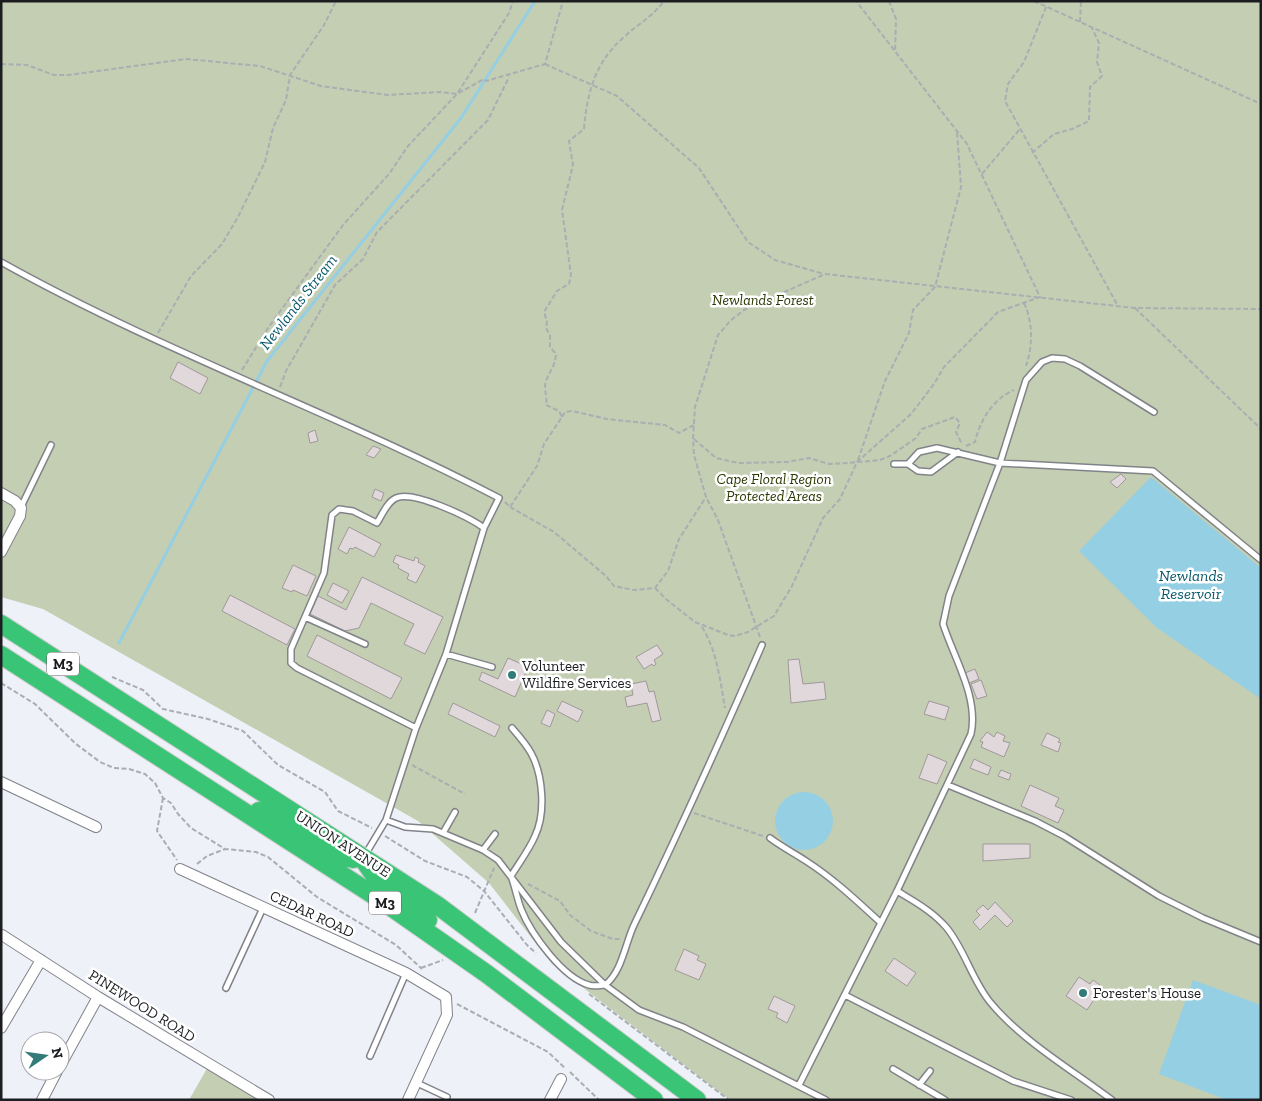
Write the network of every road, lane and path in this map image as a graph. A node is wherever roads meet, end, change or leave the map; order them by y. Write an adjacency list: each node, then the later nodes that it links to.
1 (336, 1): 15 (path)
2 (513, 1): 18 (path)
3 (564, 1): 14 (path)
4 (664, 1): 17 (path)
5 (856, 1): 12 (path)
6 (890, 1): 12 (path)
7 (1034, 1): 9 (path)
8 (1081, 1): 10 (path)
9 (1046, 7): 10 (path); 21 (path)
10 (1080, 22): 11 (path)
11 (1092, 28): 19 (path); 22 (path)
12 (895, 52): 20 (path)
13 (1, 64): 15 (path)
14 (545, 64): 16 (path); 17 (path)
15 (290, 76): 18 (path); 32 (path)
16 (510, 76): 18 (path); 36 (path)
17 (592, 85): 25 (path); 38 (path)
18 (457, 94): 34 (path)
19 (1261, 104)
20 (956, 128): 23 (path); 26 (path)
21 (1019, 130): 22 (path); 23 (path)
22 (1032, 153): 29 (path)
23 (981, 174): 27 (path)
24 (1, 262): 32 (lane)
25 (825, 274): 26 (path); 39 (path)
26 (935, 287): 27 (path); 44 (path)
27 (1040, 297): 28 (path); 29 (path)
28 (1024, 303): 33 (path); 44 (path)
29 (1118, 306): 30 (path)
30 (1135, 308): 31 (path); 40 (path)
31 (1261, 309)
32 (155, 340): 34 (lane)
33 (1023, 373)
34 (238, 376): 36 (lane)
35 (1018, 388): 44 (path)
36 (277, 394): 50 (lane)
37 (1154, 412): 45 (lane)
38 (562, 416): 39 (path); 51 (path)
39 (694, 426): 41 (path)
40 (1261, 429)
41 (693, 438): 44 (path); 49 (path)
42 (50, 445): 52 (lane)
43 (958, 452): 45 (lane); 47 (lane); 47 (lane)
44 (857, 462): 60 (path)
45 (1000, 463): 55 (lane); 72 (lane)
46 (894, 464): 47 (lane)
47 (908, 464)
48 (1, 493): 52 (street)
49 (706, 497): 56 (path); 60 (path)
50 (499, 498): 51 (path); 53 (lane)
51 (510, 507): 56 (path)
52 (21, 508): 54 (street)
53 (484, 528): 57 (lane); 63 (lane)
54 (1, 552)
55 (1261, 560)
56 (655, 588): 59 (path)
57 (305, 617): 61 (lane); 68 (lane)
58 (1, 624): 85 (highway, UNION AVENUE / M3)
59 (700, 625): 60 (path); 67 (path)
60 (758, 626): 62 (path)
61 (365, 644)
62 (762, 645): 67 (lane)
63 (446, 654): 65 (lane); 68 (lane)
64 (1, 656): 75 (highway, UNION AVENUE / M3)
65 (492, 667)
66 (1, 683): 74 (path)
67 (727, 724): 77 (lane)
68 (416, 728): 70 (lane)
69 (512, 728): 87 (lane)
70 (404, 761): 73 (path); 78 (lane)
71 (1, 782): 79 (street)
72 (948, 786): 89 (lane); 95 (lane)
73 (465, 794)
74 (163, 798): 83 (path); 86 (path)
75 (230, 802): 85 (highway); 100 (highway, UNION AVENUE / M3)
76 (455, 812): 80 (lane)
77 (688, 812): 82 (path); 94 (lane)
78 (386, 820): 80 (lane); 85 (lane)
79 (96, 827)
80 (443, 832): 84 (lane)
81 (495, 834): 84 (lane)
82 (770, 838): 92 (lane)
83 (225, 849): 86 (path); 98 (path)
84 (483, 850): 87 (lane)
85 (364, 857): 100 (highway); 124 (highway, UNION AVENUE / M3)
86 (184, 871): 90 (street, CEDAR ROAD)
87 (511, 876): 94 (path); 101 (lane); 101 (lane)
88 (484, 891): 91 (path)
89 (897, 892): 92 (lane); 128 (lane)
90 (263, 908): 99 (street, CEDAR ROAD); 103 (lane)
91 (474, 913)
92 (881, 923): 104 (lane)
93 (2, 934): 96 (street, PINEWOOD ROAD)
94 (628, 939): 101 (lane)
95 (1261, 942)
96 (40, 960): 105 (street, PINEWOOD ROAD); 107 (street)
97 (443, 960): 98 (path)
98 (421, 968): 99 (path); 102 (path)
99 (406, 974): 102 (street, CEDAR ROAD); 109 (lane)
100 (487, 974): 123 (highway, UNION AVENUE / M3)
101 (604, 985): 115 (lane)
102 (430, 987): 106 (street, CEDAR ROAD)
103 (226, 988)
104 (845, 995): 115 (lane); 127 (lane)
105 (98, 997): 108 (street); 119 (street, PINEWOOD ROAD)
106 (446, 998): 114 (street); 122 (path)
107 (1, 1028)
108 (70, 1048)
109 (370, 1056)
110 (893, 1069): 116 (lane)
111 (930, 1071): 116 (lane)
112 (561, 1079): 121 (street)
113 (52, 1081): 118 (street)
114 (416, 1082): 117 (lane); 120 (street)
115 (799, 1085): 125 (lane)
116 (919, 1085): 126 (lane)
117 (447, 1097)
118 (42, 1100)
119 (269, 1100)
120 (408, 1100)
121 (550, 1100)
122 (599, 1100)
123 (654, 1100)
124 (698, 1100)
125 (826, 1100)
126 (945, 1100)
127 (1071, 1100)
128 (1112, 1100)

